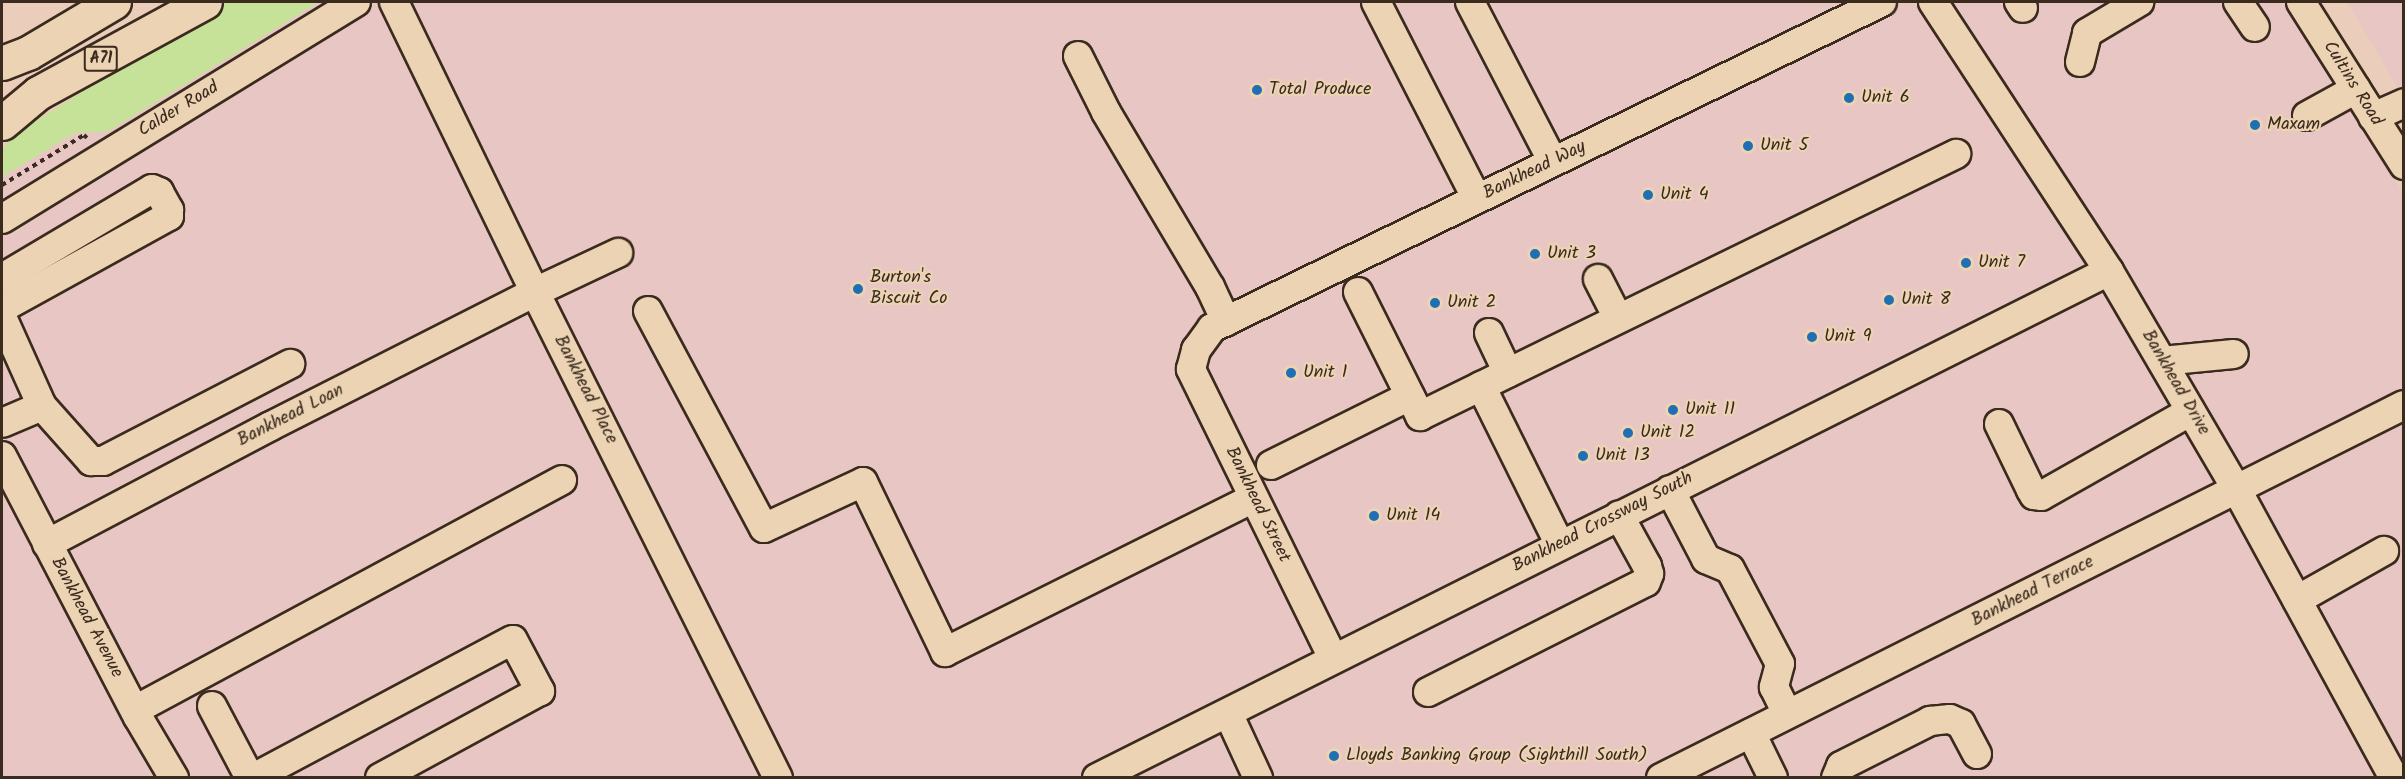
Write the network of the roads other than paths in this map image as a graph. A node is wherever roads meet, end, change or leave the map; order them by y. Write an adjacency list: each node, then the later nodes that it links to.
1 (114, 2): 15 (main road, A71)
2 (205, 2): 20 (main road, A71)
3 (357, 2): 25 (street, Calder Road)
4 (394, 2): 30 (street, Bankhead Place)
5 (1376, 2): 24 (street)
6 (1470, 2): 22 (street)
7 (1882, 2): 22 (street, Bankhead Way)
8 (1934, 2): 27 (street, Bankhead Drive)
9 (2139, 2): 14 (street)
10 (2238, 2): 12 (street)
11 (2301, 2): 16 (street, Cultins Road)
12 (2255, 27)
13 (1078, 56): 36 (street)
14 (2080, 62)
15 (2, 63)
16 (2356, 89): 18 (street); 19 (street, Cultins Road)
17 (2403, 103): 19 (street)
18 (2307, 116)
19 (2373, 117): 23 (street, Cultins Road)
20 (2, 123)
21 (1956, 154): 35 (street)
22 (1553, 162): 24 (street, Bankhead Way)
23 (2403, 165)
24 (1477, 199): 36 (street, Bankhead Way)
25 (2, 219)
26 (618, 253): 30 (street, Bankhead Loan)
27 (2109, 270): 40 (street, Bankhead Drive); 53 (street, Bankhead Crossway South)
28 (2, 278): 32 (street)
29 (1598, 279): 35 (street)
30 (535, 292): 57 (street, Bankhead Loan); 72 (street, Bankhead Place)
31 (1358, 292): 44 (street)
32 (2, 308)
33 (648, 310): 55 (street)
34 (2, 317): 46 (street)
35 (1618, 318): 42 (street)
36 (1226, 321): 38 (street, Bankhead Way)
37 (1489, 333): 42 (street)
38 (1196, 350): 55 (street, Bankhead Street)
39 (2234, 354): 40 (street)
40 (2162, 361): 47 (street, Bankhead Drive)
41 (290, 363): 46 (street)
42 (1508, 373): 43 (street)
43 (1482, 386): 44 (street); 58 (street)
44 (1410, 396): 51 (street)
45 (2403, 405): 54 (street, Bankhead Terrace)
46 (42, 406): 48 (street)
47 (2191, 411): 49 (street); 54 (street, Bankhead Drive)
48 (2, 423)
49 (1999, 424)
50 (2, 456): 57 (street, Bankhead Avenue)
51 (1271, 465)
52 (562, 480): 64 (street)
53 (1670, 490): 56 (street, Bankhead Crossway South); 66 (street)
54 (2237, 490): 60 (street, Bankhead Drive); 66 (street, Bankhead Terrace)
55 (1254, 498): 61 (street, Bankhead Street)
56 (1619, 515): 58 (street, Bankhead Crossway South); 62 (street)
57 (47, 544): 64 (street, Bankhead Avenue)
58 (1560, 545): 61 (street, Bankhead Crossway South)
59 (2384, 551): 60 (street)
60 (2297, 600): 78 (street, Bankhead Drive)
61 (1333, 658): 65 (street, Bankhead Crossway South)
62 (1428, 692)
63 (212, 706): 70 (street)
64 (135, 711): 69 (street, Bankhead Avenue)
65 (1228, 713): 73 (street, Bankhead Crossway South); 74 (street)
66 (1787, 714): 67 (street, Bankhead Terrace)
67 (1751, 733): 75 (street, Bankhead Terrace); 76 (street)
68 (1977, 754): 77 (street)
69 (174, 777)
70 (251, 777): 71 (street)
71 (380, 777)
72 (778, 777)
73 (1097, 777)
74 (1258, 777)
75 (1661, 777)
76 (1773, 777)
77 (1836, 777)
78 (2394, 777)

